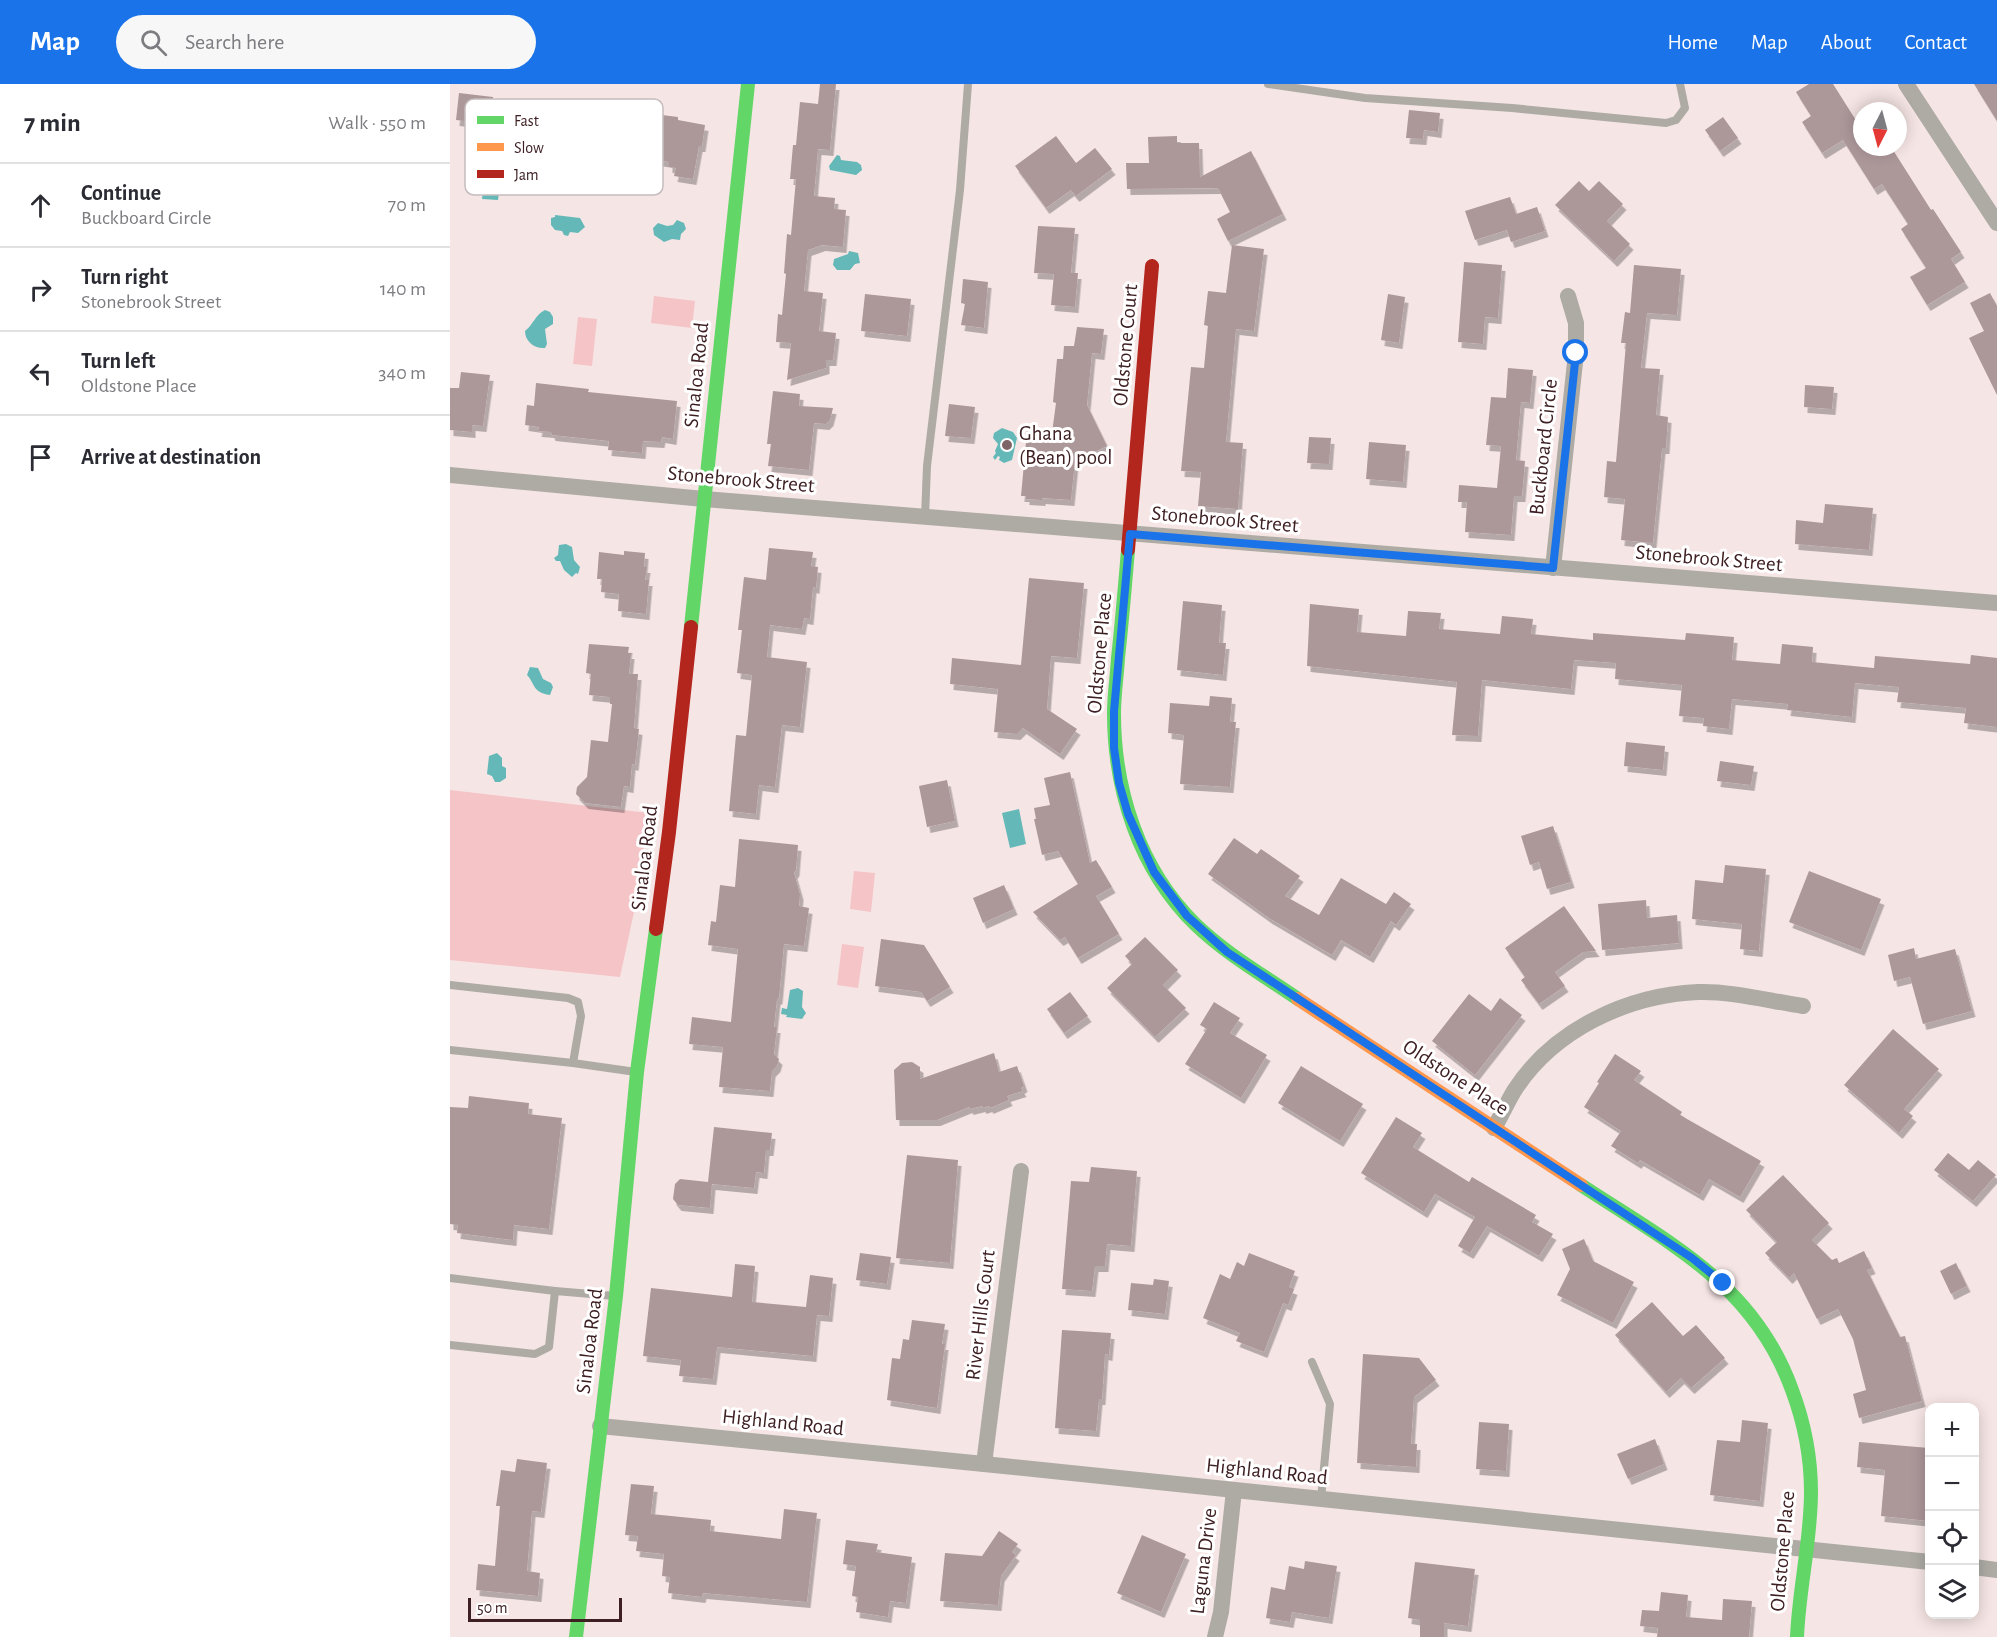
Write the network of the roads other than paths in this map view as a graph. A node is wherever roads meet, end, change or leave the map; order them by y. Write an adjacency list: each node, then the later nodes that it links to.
1 (748, 84): 10 (street, Sinaloa Road)
2 (968, 84): 11 (lane)
3 (1268, 84): 4 (lane)
4 (1680, 84)
5 (1906, 84): 6 (street)
6 (1997, 223)
7 (1152, 266): 12 (street, Oldstone Court)
8 (1568, 296): 13 (street, Buckboard Circle)
9 (450, 475): 10 (street, Stonebrook Street)
10 (704, 500): 11 (street, Stonebrook Street); 19 (street, Sinaloa Road)
11 (925, 517): 12 (street, Stonebrook Street)
12 (1130, 534): 13 (street, Stonebrook Street); 20 (street, Oldstone Place)
13 (1553, 568): 14 (street, Stonebrook Street)
14 (1997, 603)
15 (450, 985): 18 (lane)
16 (1803, 1006): 20 (street)
17 (450, 1050): 18 (lane)
18 (573, 1063): 19 (lane)
19 (637, 1072): 24 (street, Sinaloa Road)
20 (1494, 1128): 31 (street, Oldstone Place)
21 (1021, 1171): 28 (street, River Hills Court)
22 (450, 1278): 23 (lane)
23 (555, 1291): 24 (lane); 25 (lane)
24 (616, 1296): 27 (street, Sinaloa Road)
25 (450, 1345)
26 (1312, 1362): 30 (lane)
27 (600, 1426): 28 (street, Highland Road); 35 (street, Sinaloa Road)
28 (984, 1464): 29 (street, Highland Road)
29 (1234, 1490): 30 (street, Highland Road); 36 (street, Laguna Drive)
30 (1321, 1499): 31 (street, Highland Road)
31 (1805, 1549): 32 (street, Highland Road); 37 (street, Oldstone Place)
32 (1925, 1562)
33 (1979, 1568): 34 (street)
34 (1997, 1570)
35 (576, 1637)
36 (1215, 1637)
37 (1797, 1637)

